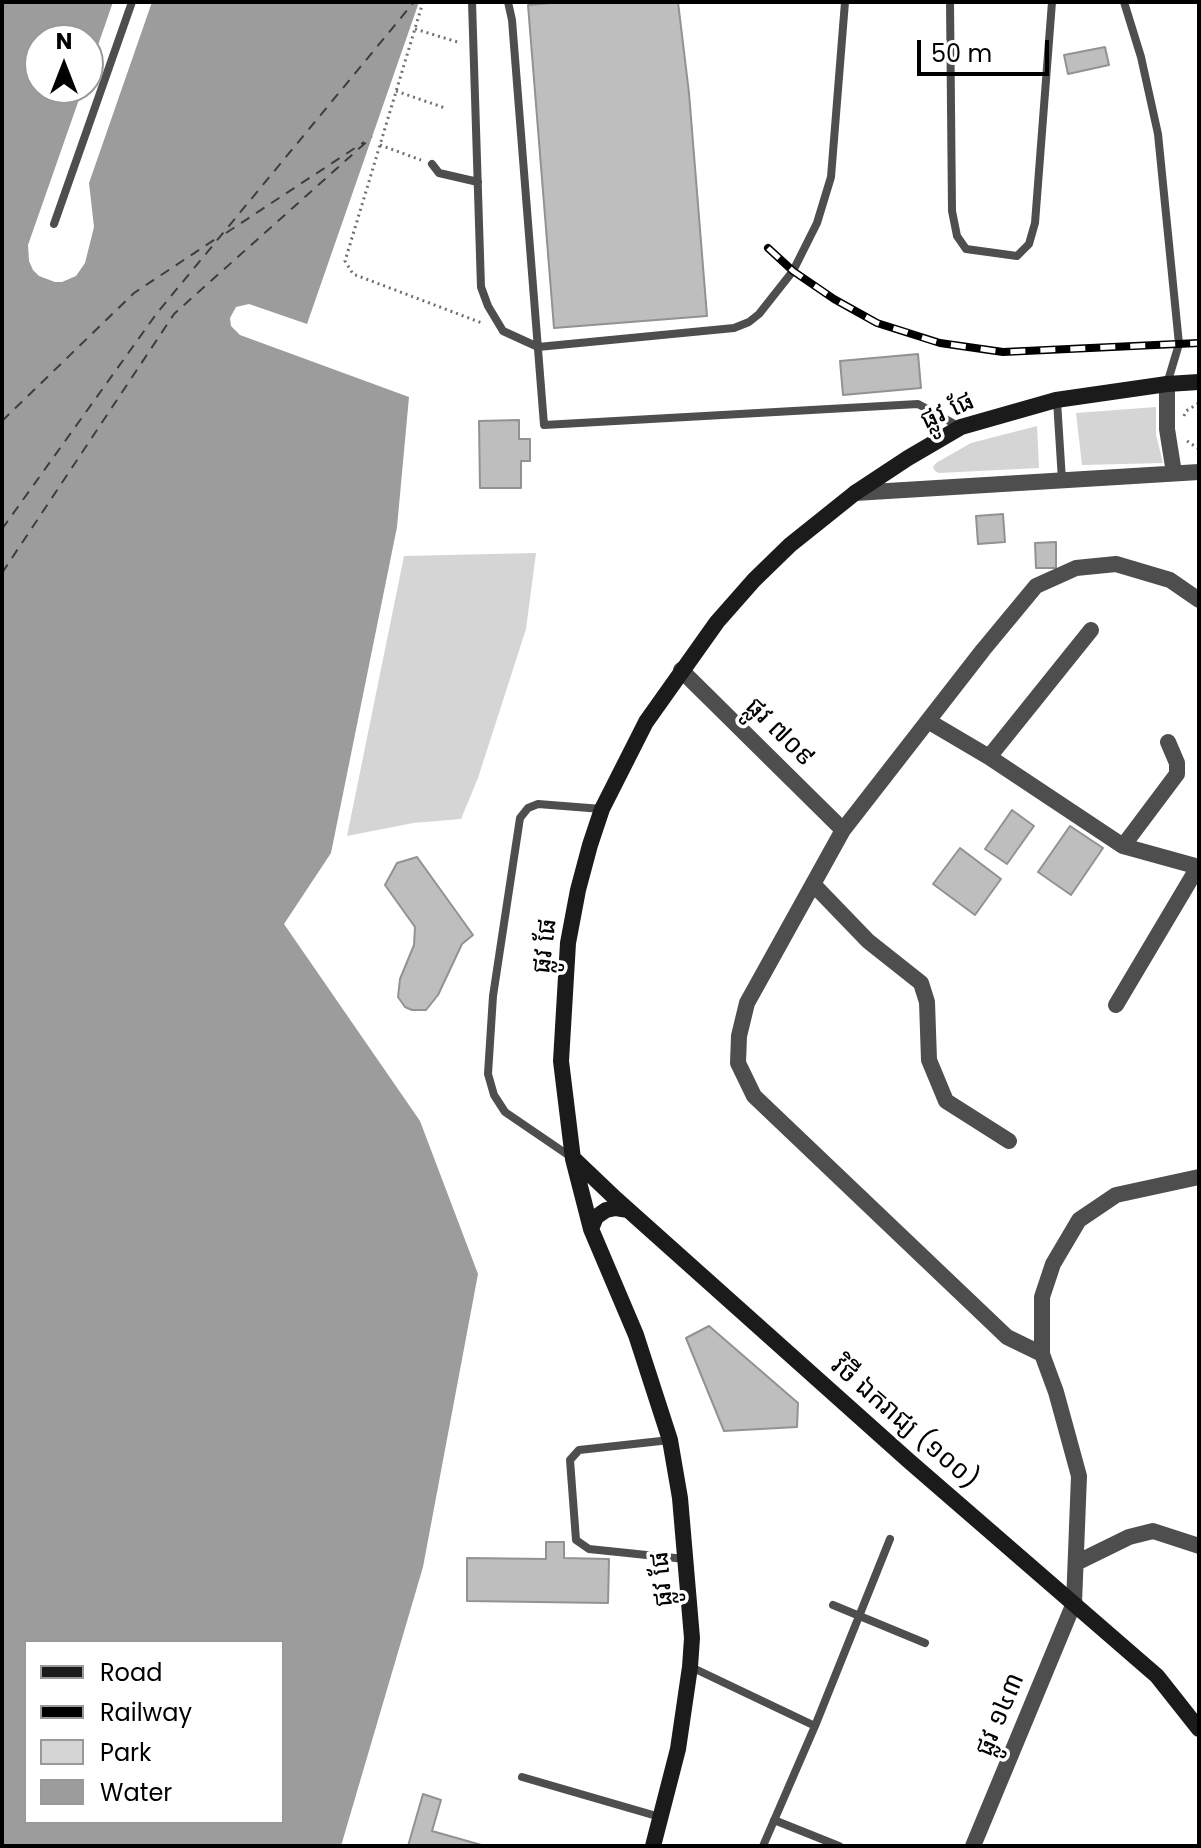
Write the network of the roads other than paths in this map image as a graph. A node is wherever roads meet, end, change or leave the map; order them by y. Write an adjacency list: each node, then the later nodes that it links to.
1 (132, 2): 10 (lane)
2 (472, 2): 9 (lane)
3 (508, 2): 11 (lane)
4 (845, 2): 11 (lane)
5 (950, 2): 6 (lane)
6 (1052, 2)
7 (1124, 2): 13 (lane)
8 (432, 164): 9 (lane)
9 (478, 182): 11 (lane)
10 (54, 224)
11 (538, 347): 15 (lane)
12 (1199, 382): 13 (street, ផ្លូវ ផែ)
13 (1167, 384): 14 (street, ផ្លូវ ផែ); 17 (street)
14 (1056, 400): 15 (street, ផ្លូវ ផែ); 18 (lane)
15 (961, 427): 19 (street, ផ្លូវ ផែ)
16 (1199, 472): 17 (street)
17 (1174, 473): 18 (street)
18 (1062, 480): 19 (street)
19 (855, 493): 22 (street, ផ្លូវ ផែ)
20 (1199, 600): 23 (street)
21 (1091, 630): 25 (street)
22 (681, 670): 26 (street, ផ្លូវ ផែ); 27 (street, ផ្លូវ ៧០៩)
23 (928, 721): 25 (street); 27 (street)
24 (1168, 742): 28 (street)
25 (989, 757): 28 (street)
26 (602, 809): 33 (street, ផ្លូវ ផែ); 33 (lane)
27 (843, 830): 30 (street)
28 (1123, 846): 29 (street)
29 (1199, 867): 31 (street)
30 (813, 884): 32 (street); 37 (street)
31 (1116, 1005)
32 (1009, 1141)
33 (573, 1159): 35 (street, វិថី ឯករាជ្យ (១០០)); 36 (street, ផ្លូវ ផែ)
34 (1199, 1177): 37 (street)
35 (628, 1210): 36 (street); 43 (street, វិថី ឯករាជ្យ (១០០))
36 (591, 1229): 38 (street, ផ្លូវ ផែ)
37 (1042, 1354): 42 (street, ផ្លូវ ១៤៣)
38 (670, 1440): 41 (street, ផ្លូវ ផែ); 41 (lane)
39 (890, 1539): 45 (lane)
40 (1199, 1546): 42 (street)
41 (685, 1559): 47 (street, ផ្លូវ ផែ)
42 (1076, 1563): 43 (street, ផ្លូវ ១៤៣)
43 (1074, 1603): 49 (street, វិថី ឯករាជ្យ (១០០)); 56 (street, ផ្លូវ ១៤៣)
44 (833, 1605): 45 (lane)
45 (859, 1616): 46 (lane); 48 (lane)
46 (925, 1643)
47 (690, 1667): 48 (lane); 51 (street, ផ្លូវ ផែ)
48 (815, 1726): 52 (lane)
49 (1199, 1729)
50 (522, 1777): 51 (lane)
51 (661, 1818): 53 (street, ផ្លូវ ផែ)
52 (774, 1820): 54 (lane); 55 (lane)
53 (653, 1846)
54 (763, 1846)
55 (839, 1846)
56 (973, 1846)

